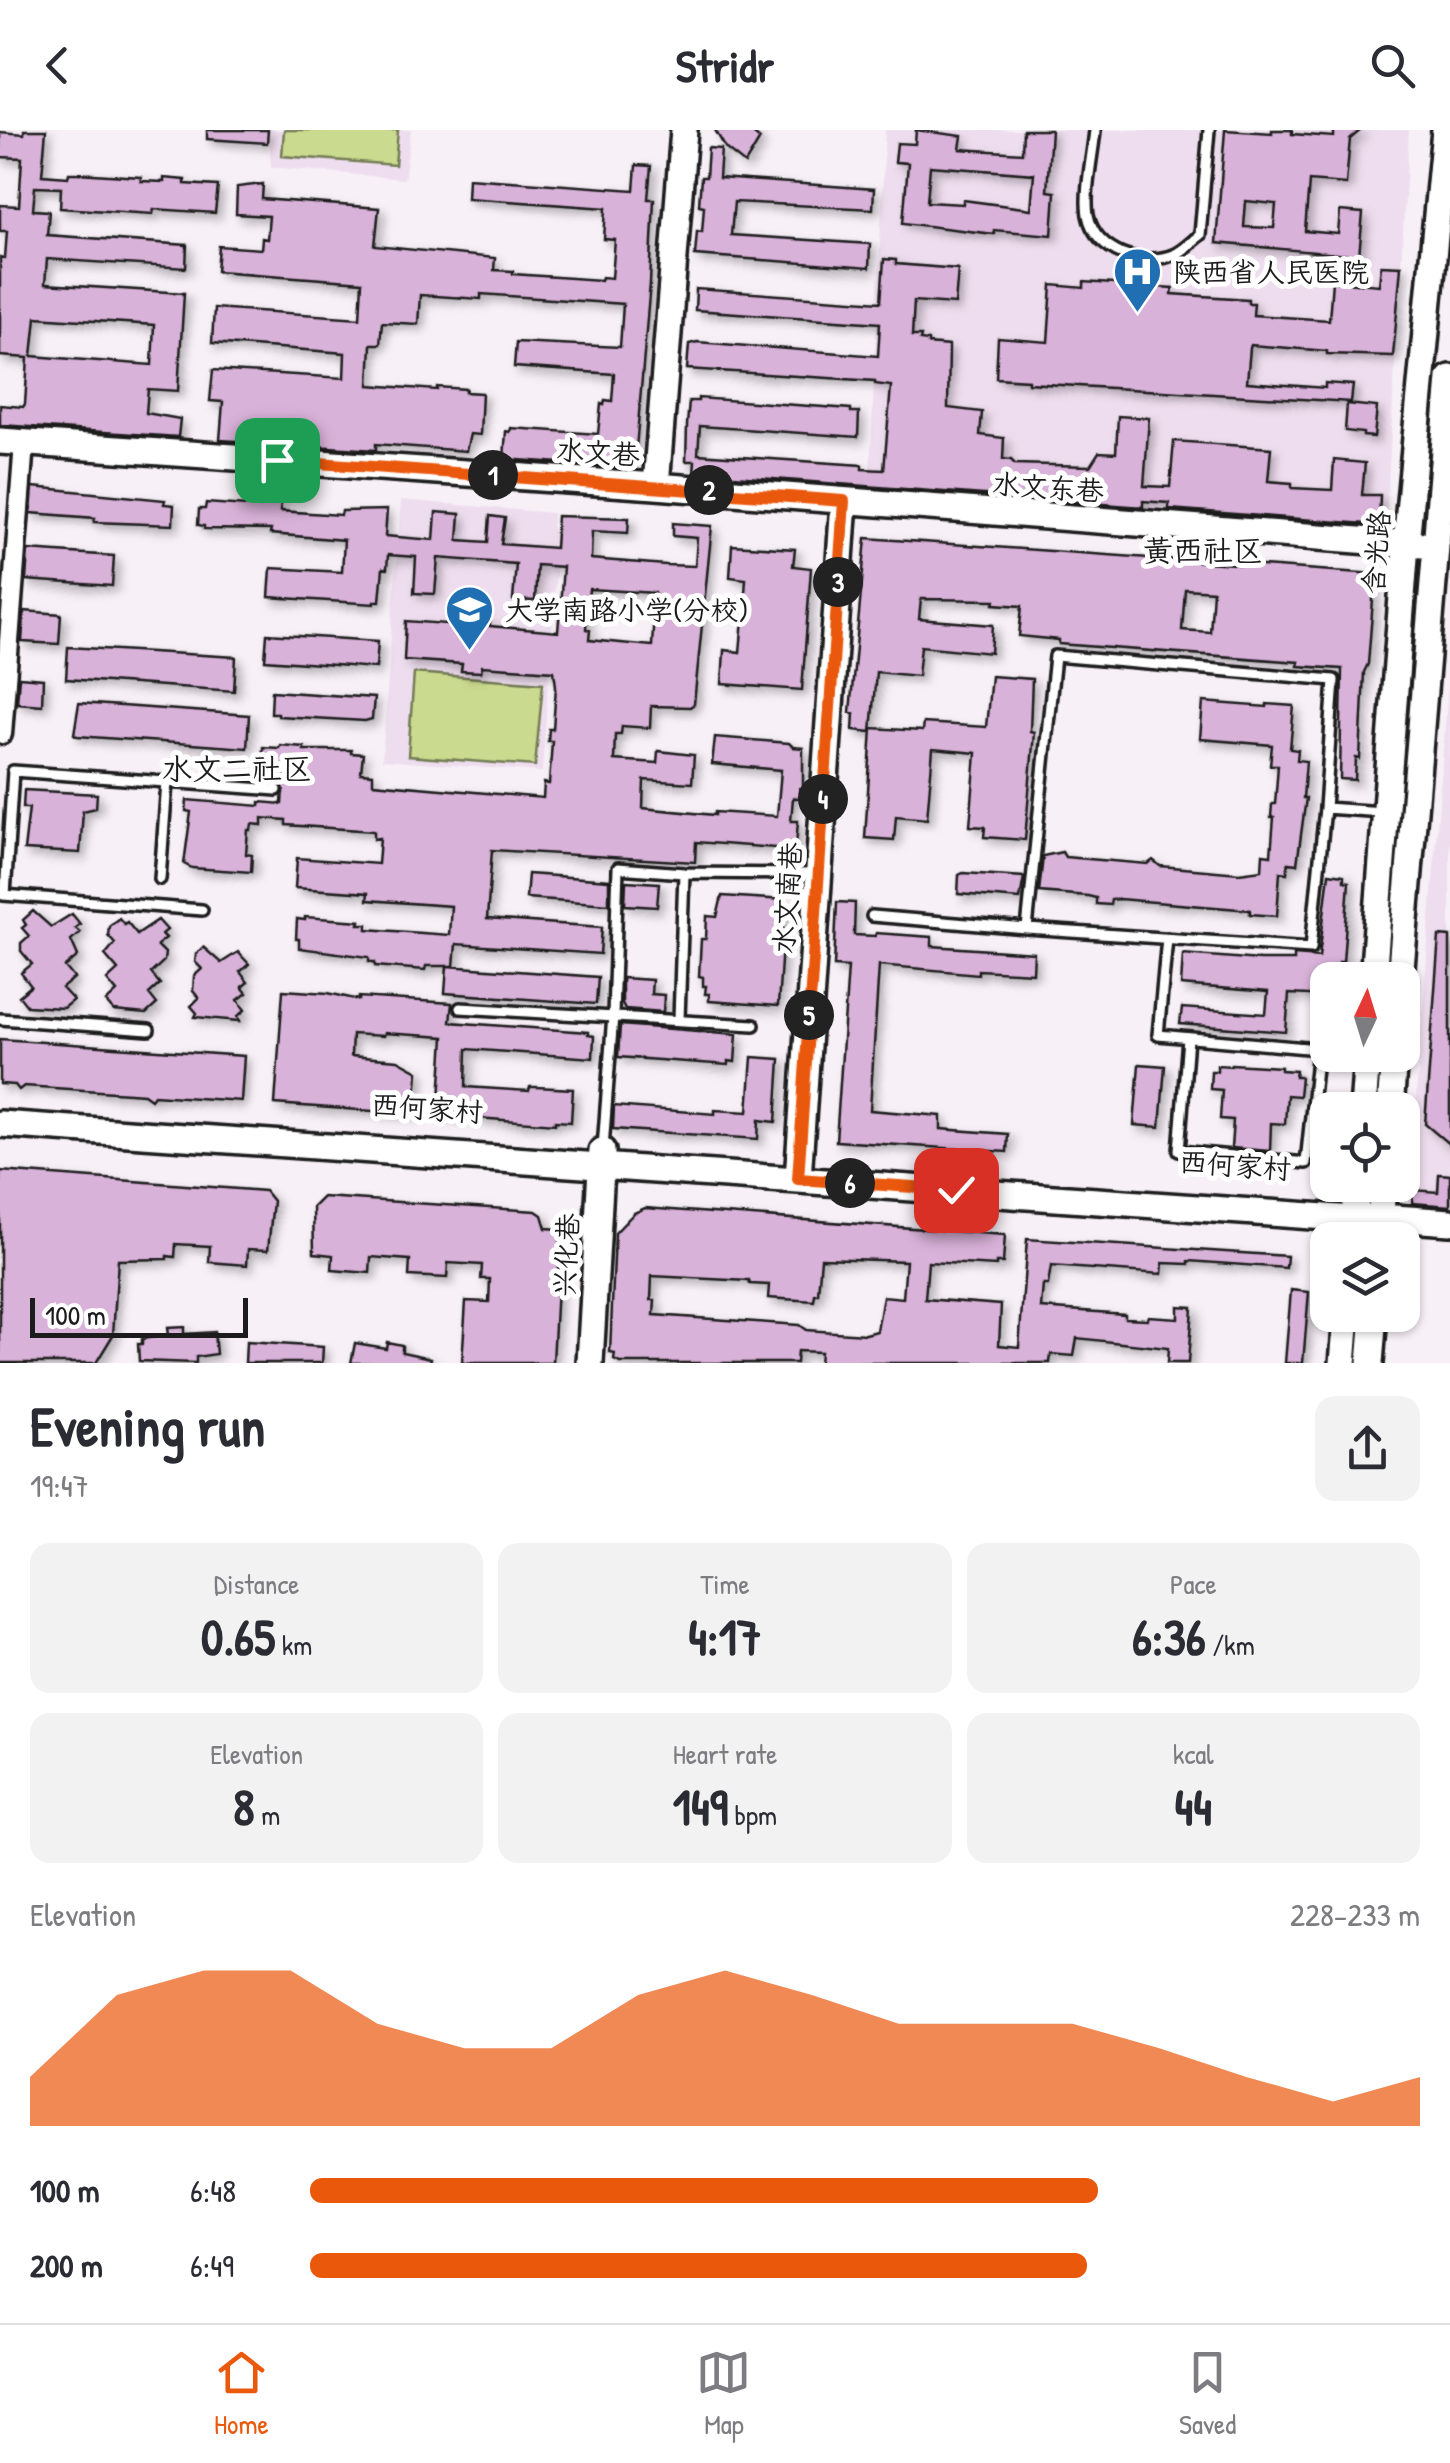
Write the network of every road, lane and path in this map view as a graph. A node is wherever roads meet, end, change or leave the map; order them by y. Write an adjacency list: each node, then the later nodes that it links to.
1 (684, 130): 7 (street, 水文巷)
2 (1095, 130): 3 (lane)
3 (1209, 130)
4 (1445, 130): 9 (street, 含光路)
5 (1450, 378): 10 (street)
6 (12, 442): 7 (street, 水文巷); 11 (street)
7 (656, 486): 8 (street, 水文东巷)
8 (844, 501): 9 (street, 水文东巷); 17 (street, 水文南巷)
9 (1406, 544): 10 (street, 水文东巷); 15 (street, 含光路)
10 (1443, 547): 25 (street)
11 (2, 734)
12 (167, 782): 13 (lane); 18 (lane); 19 (lane)
13 (277, 790)
14 (1324, 808): 15 (lane); 22 (lane); 23 (lane)
15 (1386, 812): 24 (street, 含光路)
16 (684, 873): 17 (lane); 27 (lane); 29 (lane)
17 (818, 874): 36 (street, 水文南巷)
18 (160, 879)
19 (2, 894): 20 (lane)
20 (202, 910)
21 (872, 916): 22 (lane)
22 (1027, 929): 23 (lane)
23 (1167, 938): 32 (lane)
24 (1374, 962)
25 (1402, 962)
26 (460, 1008): 27 (lane)
27 (613, 1015): 29 (lane); 35 (lane)
28 (0, 1019): 31 (lane)
29 (679, 1020): 30 (lane)
30 (754, 1025)
31 (149, 1030)
32 (1188, 1038): 32 (lane)
33 (0, 1108): 35 (street, 西何家村)
34 (0, 1124): 35 (street, 西何家村)
35 (602, 1159): 36 (street, 西何家村); 42 (street, 兴化巷)
36 (798, 1172): 37 (street, 西何家村)
37 (1355, 1212)
38 (1450, 1222): 39 (street, 西何家村)
39 (1420, 1225)
40 (1345, 1332): 43 (street)
41 (1373, 1332): 44 (street)
42 (590, 1363)
43 (1343, 1363)
44 (1370, 1363)

